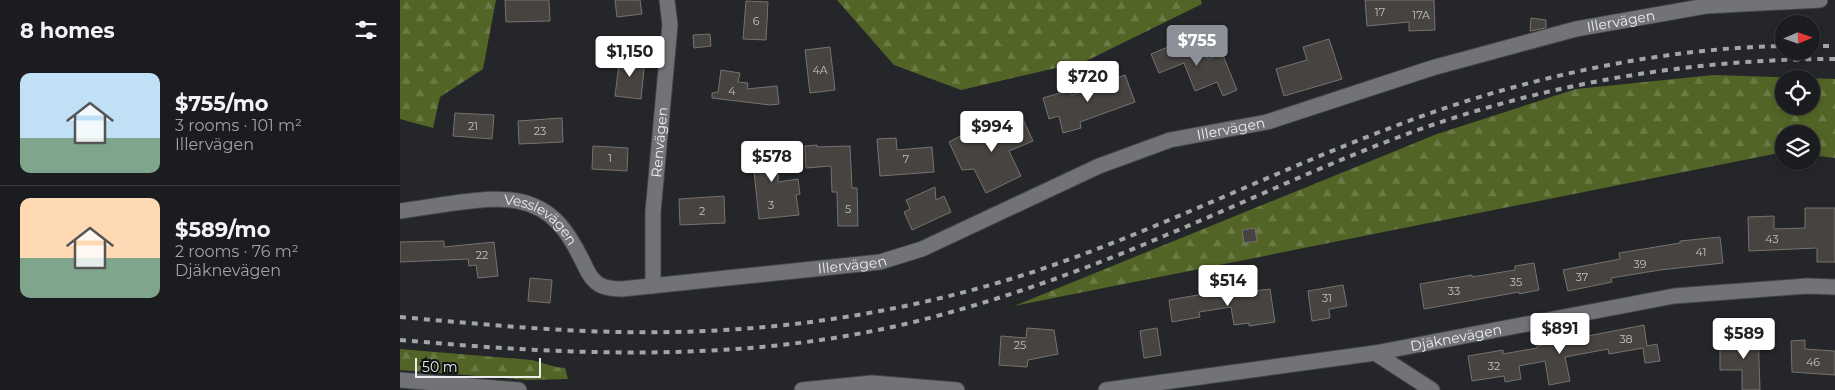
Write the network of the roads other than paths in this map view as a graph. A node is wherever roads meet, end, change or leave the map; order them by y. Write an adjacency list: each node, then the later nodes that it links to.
1 (667, 0): 5 (street, Renvägen)
2 (1820, 0): 3 (street, Illervägen)
3 (1706, 3): 5 (street, Illervägen)
4 (400, 211): 5 (street, Vesslevägen)
5 (653, 286)
6 (1835, 287): 7 (street, Djäknevägen)
7 (1375, 353): 12 (street, Djäknevägen); 13 (street)
8 (400, 380): 9 (street)
9 (519, 390)
10 (802, 390): 11 (street)
11 (957, 390)
12 (1108, 390)
13 (1432, 390)

